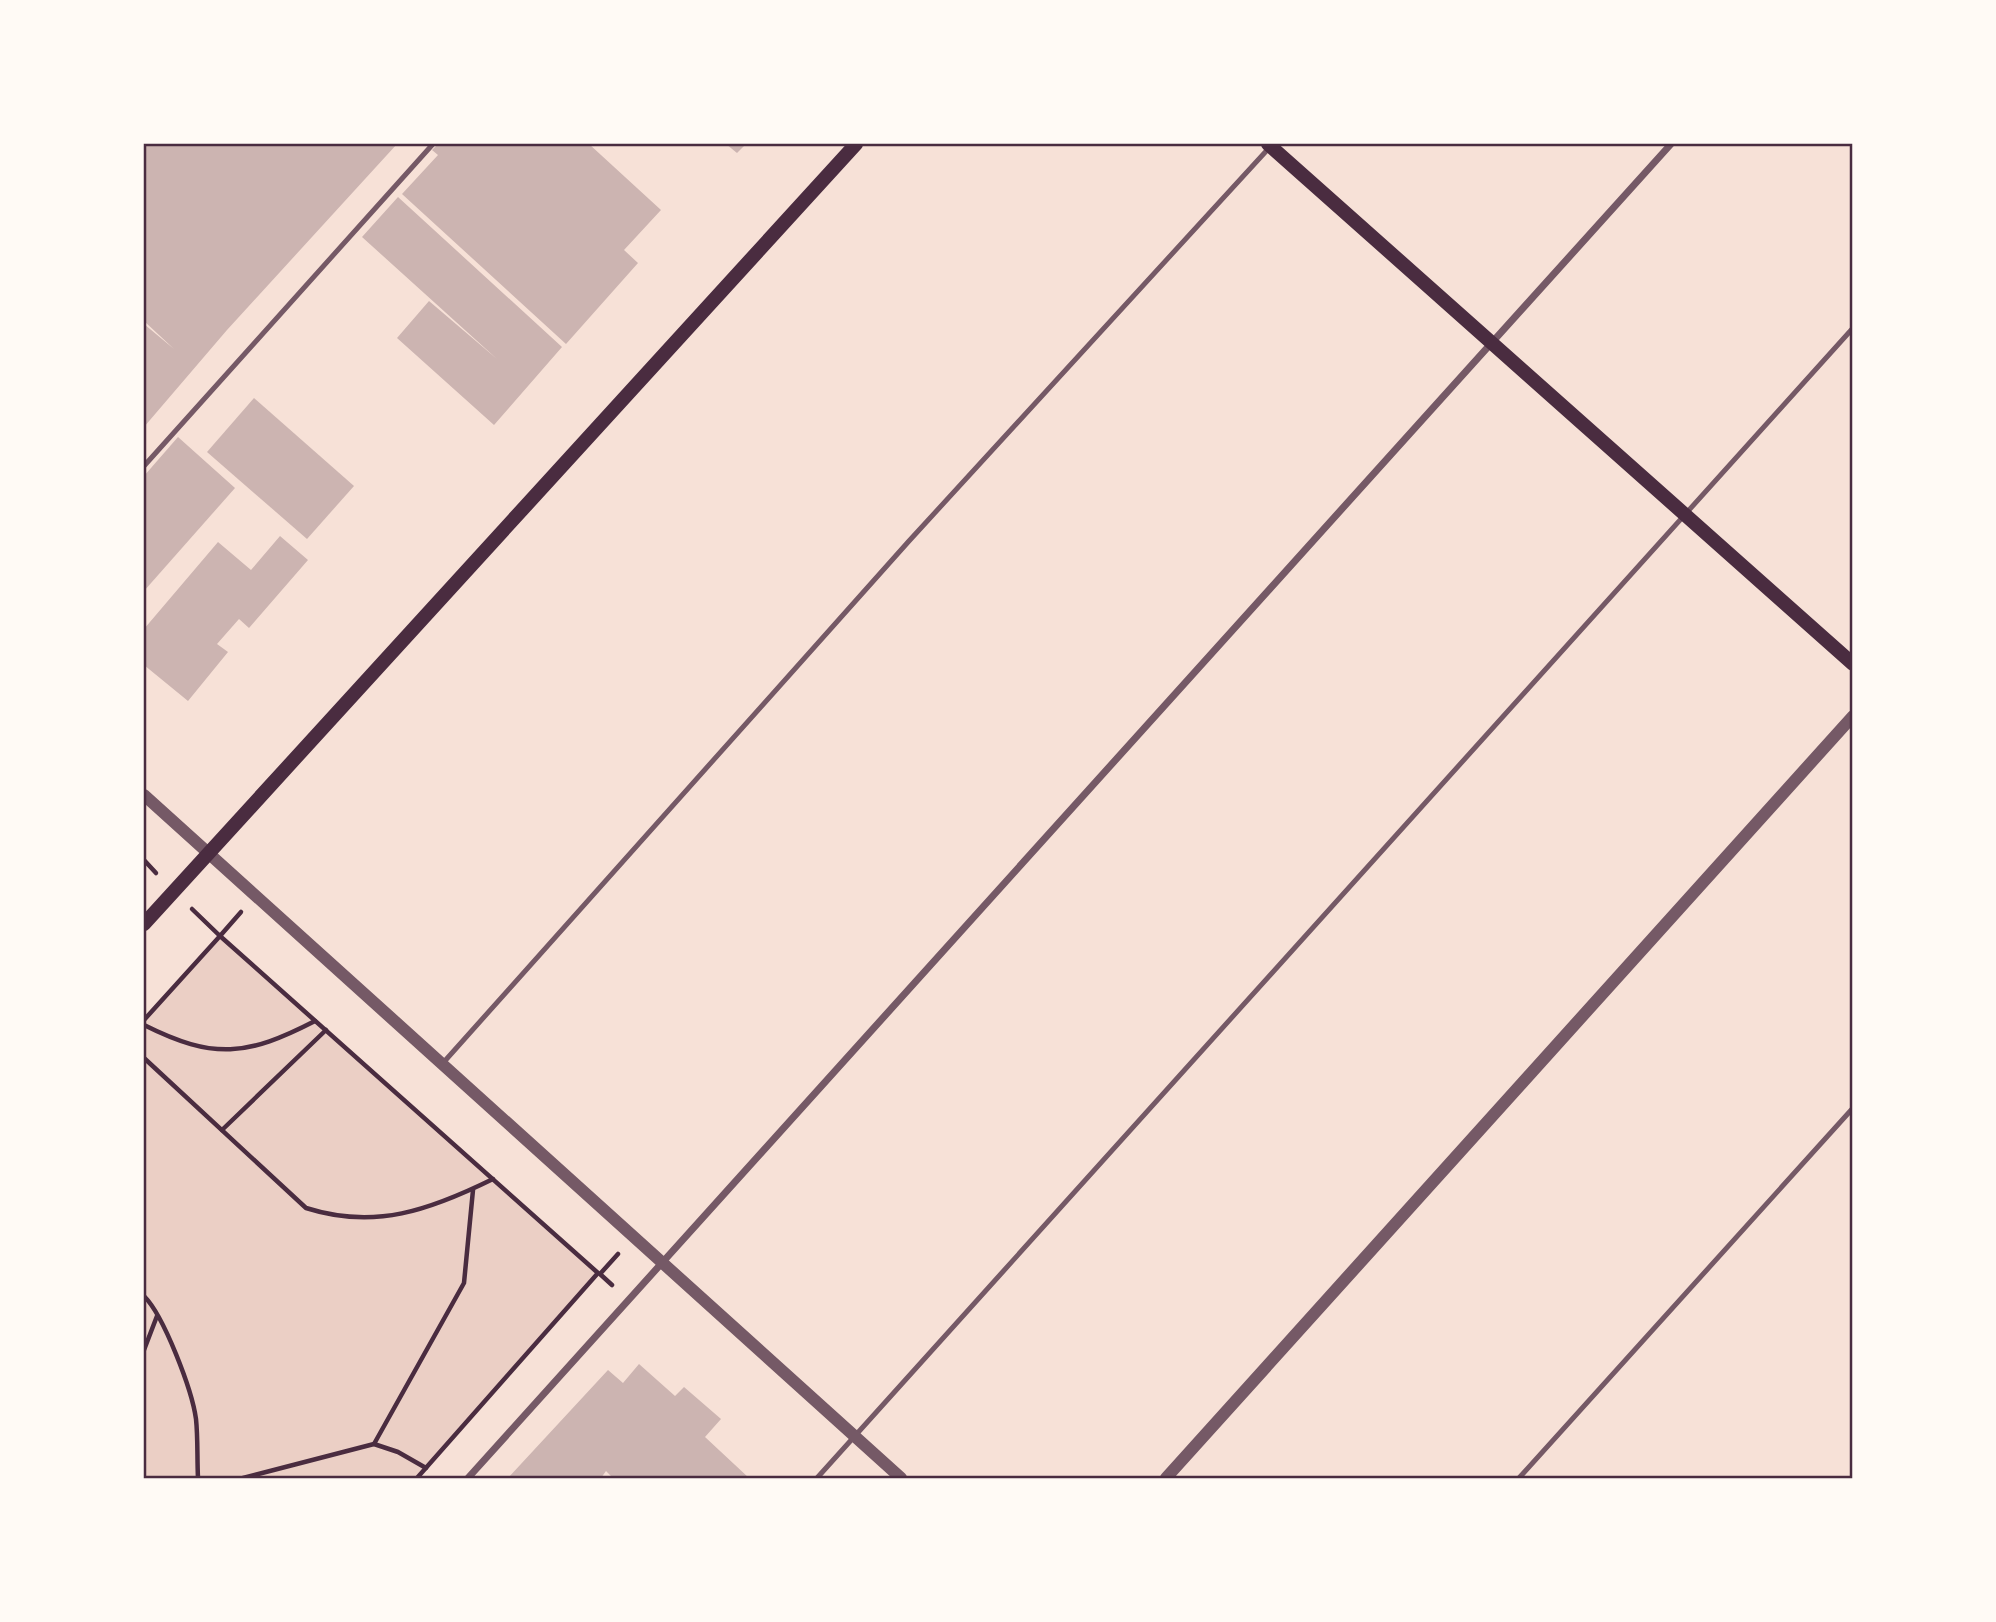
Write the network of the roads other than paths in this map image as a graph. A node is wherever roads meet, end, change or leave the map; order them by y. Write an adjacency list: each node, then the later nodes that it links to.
1 (433, 144): 7 (lane)
2 (856, 144): 12 (main road)
3 (1271, 144): 6 (main road); 14 (lane)
4 (1671, 144): 6 (street)
5 (1853, 328): 8 (lane)
6 (1493, 342): 8 (main road); 16 (street)
7 (144, 466)
8 (1685, 514): 9 (main road); 17 (lane)
9 (1853, 664)
10 (1853, 716): 21 (street)
11 (144, 795): 12 (street)
12 (207, 852): 13 (main road); 14 (street)
13 (144, 924)
14 (441, 1065): 16 (street)
15 (1853, 1108): 22 (lane)
16 (663, 1265): 17 (street); 18 (street)
17 (855, 1436): 19 (lane); 20 (street)
18 (468, 1479)
19 (817, 1479)
20 (901, 1479)
21 (1166, 1479)
22 (1519, 1479)

